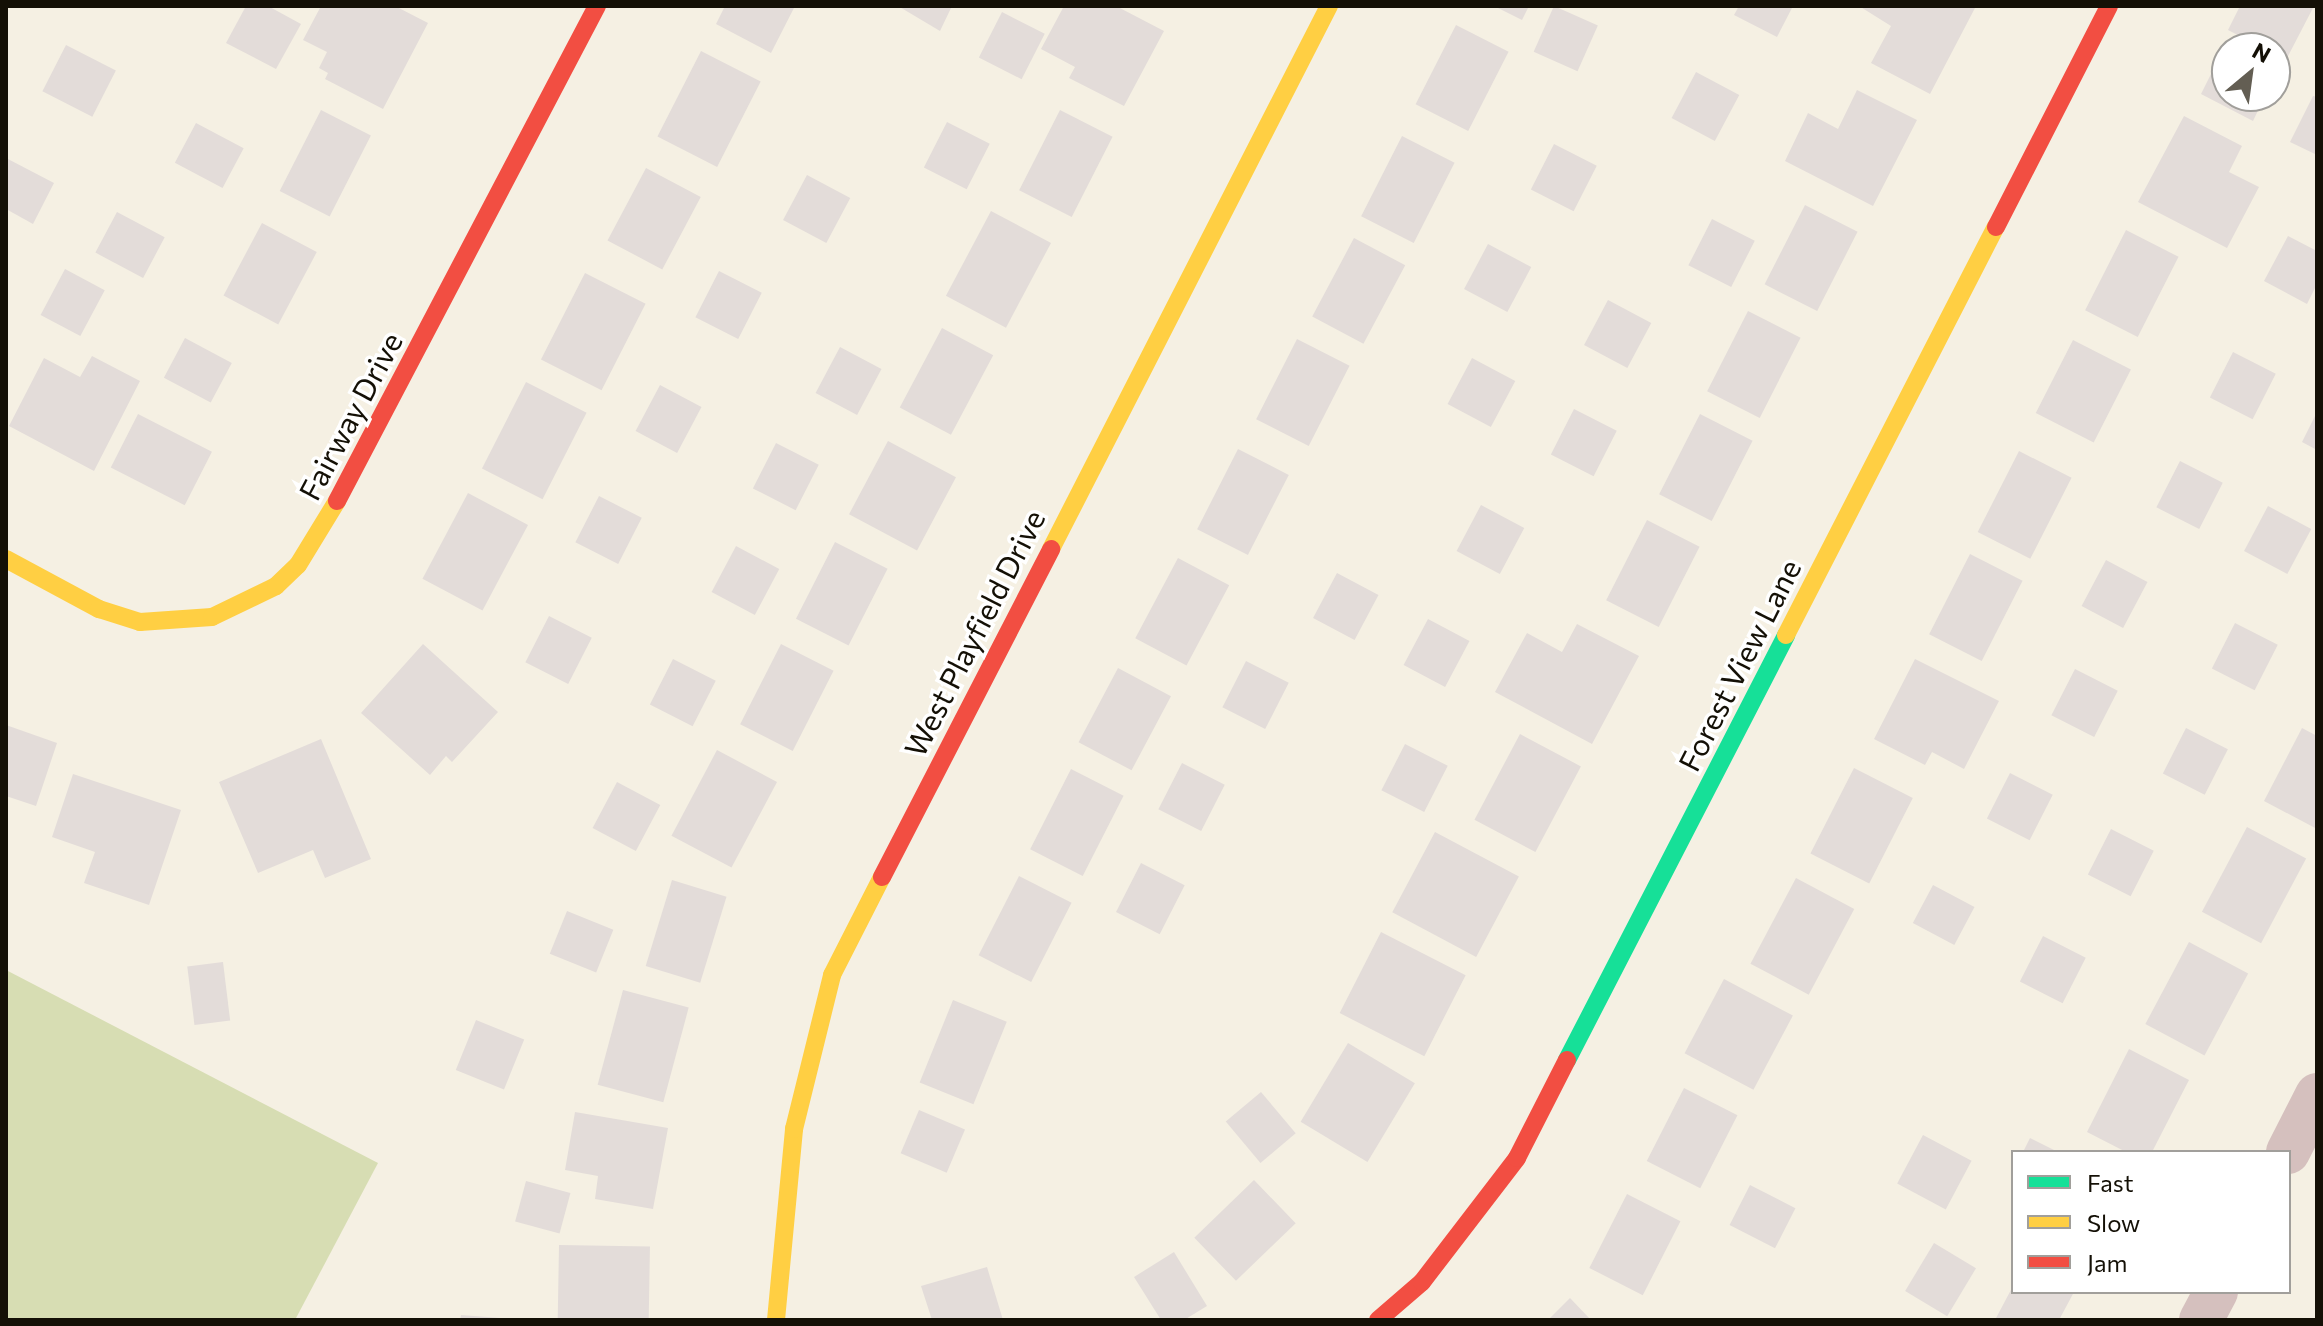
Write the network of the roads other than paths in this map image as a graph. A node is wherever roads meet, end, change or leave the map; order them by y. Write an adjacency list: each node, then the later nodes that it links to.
1 (597, 6): 4 (street, Fairway Drive)
2 (1329, 6): 8 (street, West Playfield Drive)
3 (2109, 6): 9 (street, Forest View Lane)
4 (6, 559)
5 (2317, 1095): 6 (street)
6 (2289, 1150)
7 (2215, 1294): 10 (street)
8 (776, 1320)
9 (1378, 1320)
10 (2201, 1320)

